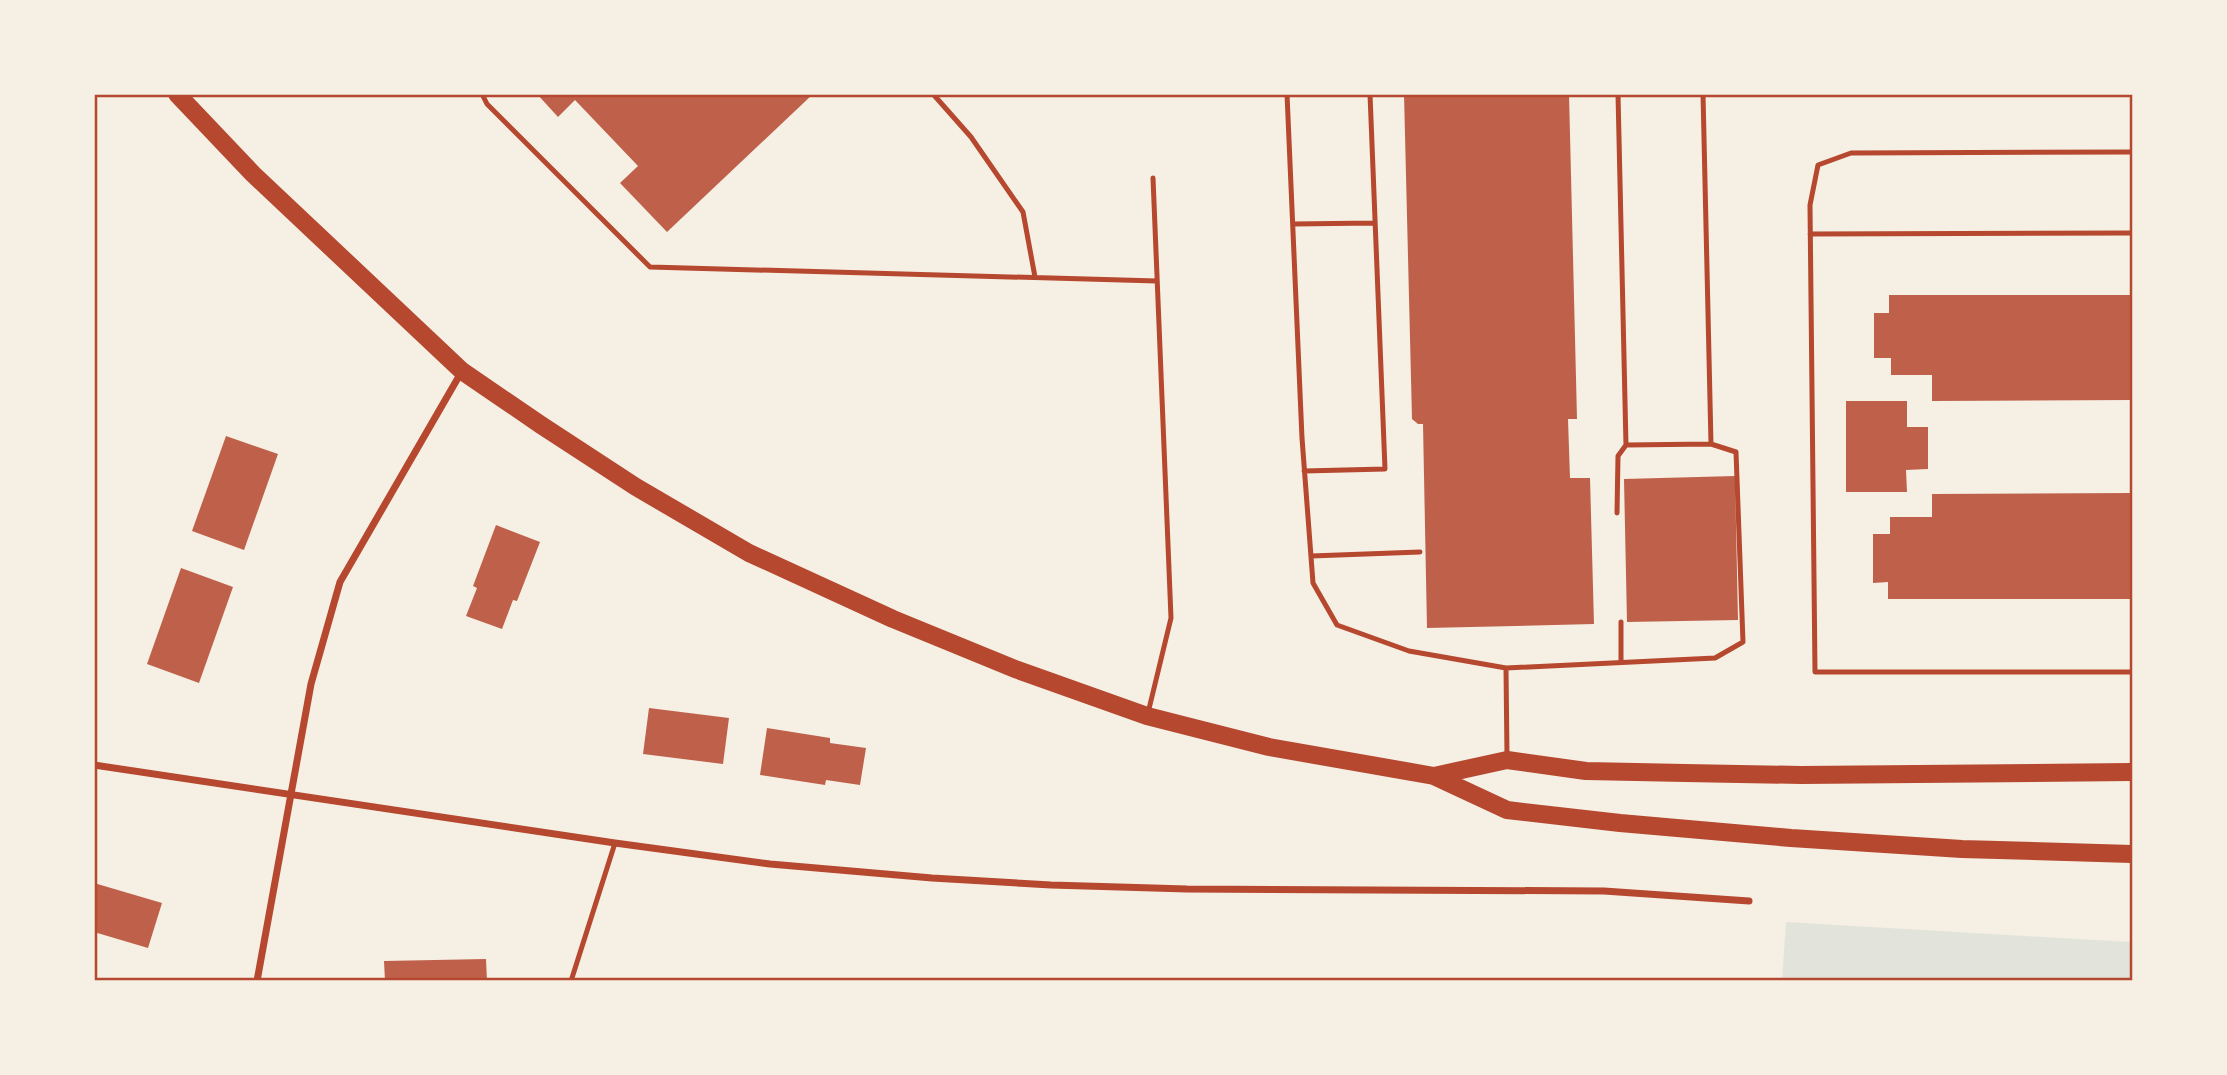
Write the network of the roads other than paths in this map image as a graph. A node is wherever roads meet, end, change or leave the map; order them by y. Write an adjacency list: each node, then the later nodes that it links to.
1 (177, 94): 16 (main road)
2 (482, 94): 14 (lane)
3 (933, 94): 14 (lane)
4 (1287, 94): 10 (lane)
5 (1370, 94): 11 (lane)
6 (1618, 94): 18 (lane)
7 (1703, 94): 17 (lane)
8 (2133, 152): 13 (lane)
9 (1153, 178): 15 (lane)
10 (1293, 223): 11 (lane); 19 (lane)
11 (1375, 223): 19 (lane)
12 (2133, 233): 13 (lane)
13 (1810, 234): 26 (lane)
14 (1035, 277): 15 (lane)
15 (1157, 281): 27 (lane)
16 (462, 371): 27 (main road); 32 (street)
17 (1711, 444): 18 (lane); 24 (lane)
18 (1626, 445): 20 (lane)
19 (1304, 471): 22 (lane)
20 (1617, 513)
21 (1420, 552): 22 (lane)
22 (1311, 556): 25 (lane)
23 (1620, 622): 24 (lane)
24 (1621, 662): 25 (lane)
25 (1506, 668): 28 (lane)
26 (2133, 672)
27 (1147, 716): 31 (main road)
28 (1507, 761): 30 (main road); 31 (main road)
29 (94, 765): 32 (street)
30 (2133, 772)
31 (1434, 776): 34 (main road)
32 (290, 795): 33 (street); 36 (street)
33 (615, 843): 35 (street); 37 (lane)
34 (2133, 854)
35 (1749, 901)
36 (257, 981)
37 (572, 981)

